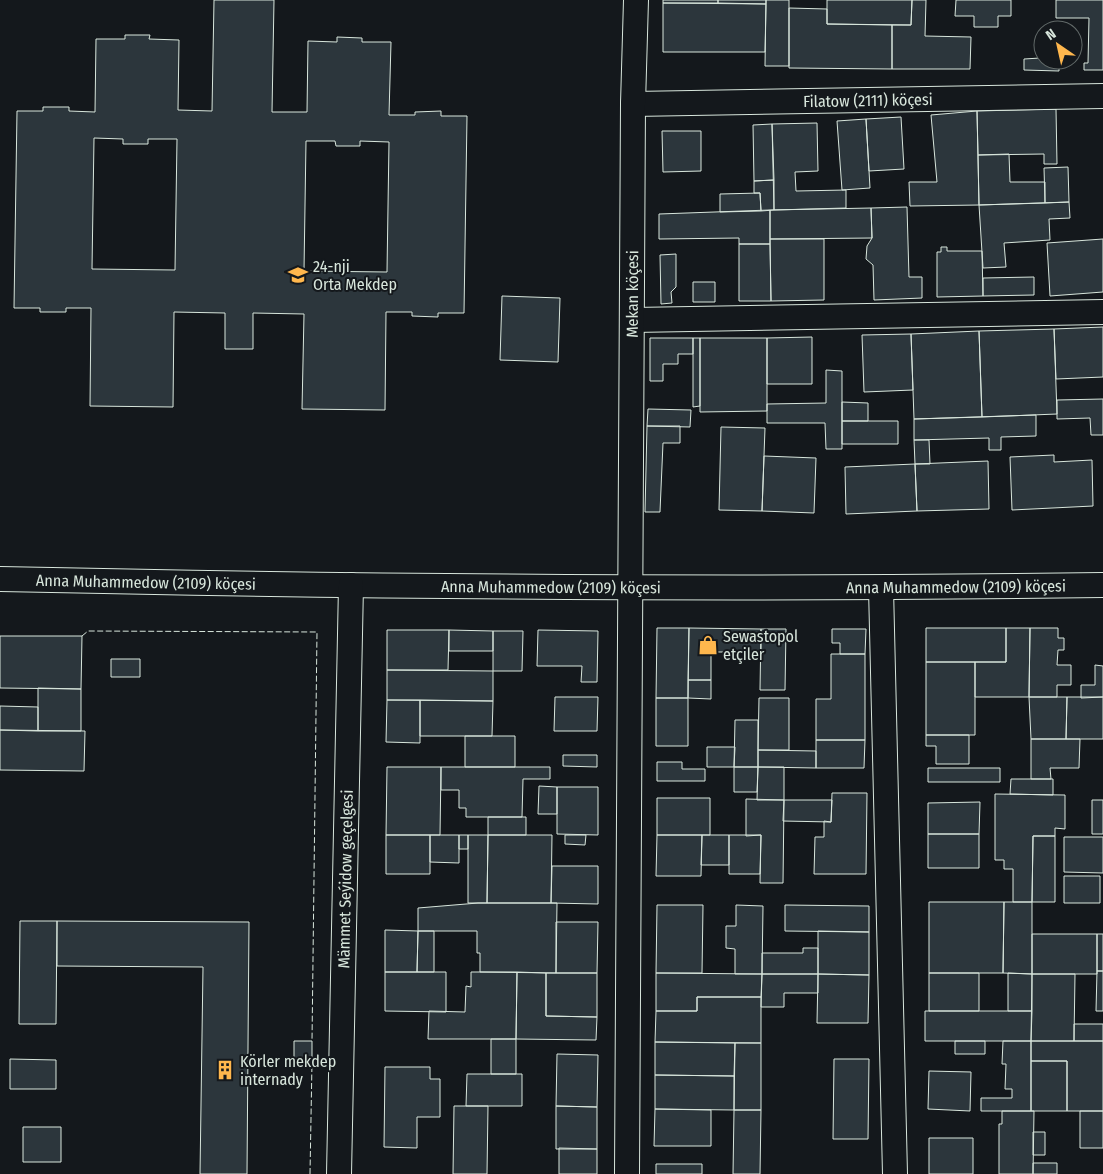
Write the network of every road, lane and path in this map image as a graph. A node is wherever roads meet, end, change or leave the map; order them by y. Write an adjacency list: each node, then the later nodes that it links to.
1 (636, 0): 3 (street, Mekan köçesi)
2 (1103, 96): 3 (street, Filatow (2111) köçesi)
3 (633, 104): 5 (street, Mekan köçesi)
4 (1103, 312): 5 (street)
5 (633, 320): 9 (street, Mekan köçesi)
6 (0, 579): 7 (street, Anna Muhammedow (2109) köçesi)
7 (351, 585): 9 (street, Anna Muhammedow (2109) köçesi); 11 (street, Mämmet Seýidow geçelgesi)
8 (1103, 585): 10 (street, Anna Muhammedow (2109) köçesi)
9 (631, 587): 10 (street, Anna Muhammedow (2109) köçesi); 12 (street, Mekan köçesi)
10 (881, 588): 13 (street)
11 (339, 1174)
12 (627, 1174)
13 (895, 1174)

